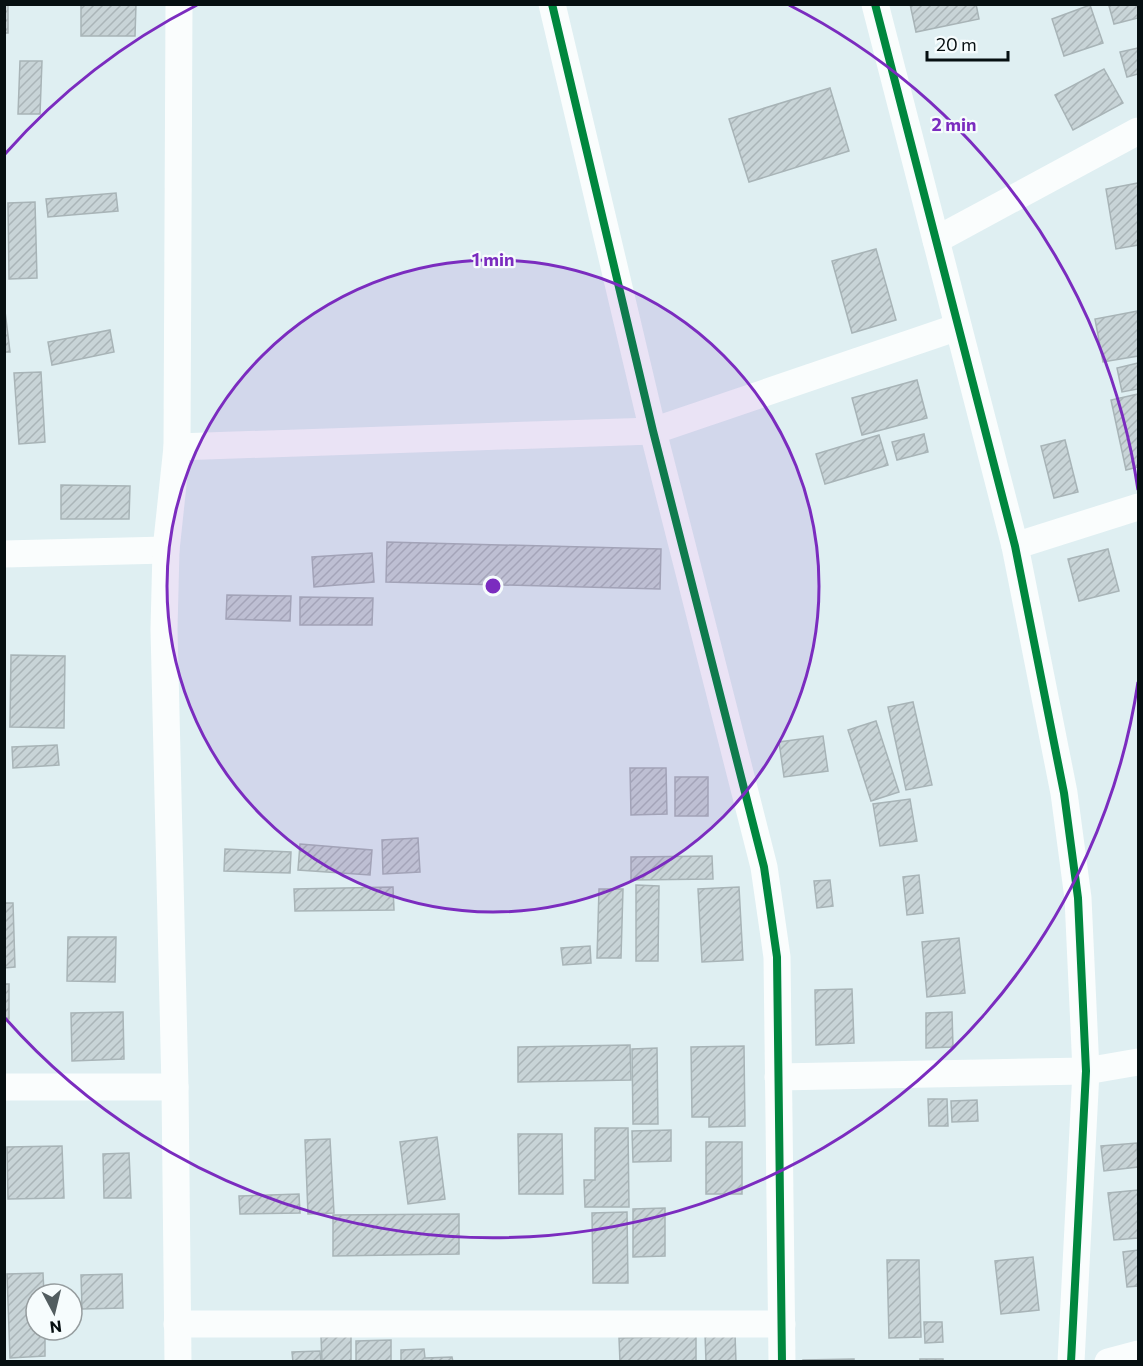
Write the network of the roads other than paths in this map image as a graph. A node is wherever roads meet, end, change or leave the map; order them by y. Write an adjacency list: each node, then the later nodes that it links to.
1 (179, 4): 8 (street)
2 (552, 4): 7 (street)
3 (875, 4): 5 (street)
4 (1138, 131): 5 (street)
5 (936, 240): 6 (street)
6 (958, 327): 7 (street); 10 (street)
7 (653, 431): 8 (street); 15 (street)
8 (177, 447): 11 (street)
9 (1138, 507): 10 (street)
10 (1015, 546): 14 (street)
11 (166, 550): 12 (street); 17 (street)
12 (4, 554)
13 (1138, 1062): 14 (street)
14 (1086, 1071): 15 (street); 23 (street)
15 (778, 1077): 19 (street)
16 (4, 1087): 17 (street)
17 (175, 1087): 18 (street)
18 (177, 1324): 19 (street); 21 (street)
19 (782, 1324): 22 (street)
20 (1138, 1354): 24 (street)
21 (177, 1362)
22 (782, 1362)
23 (1071, 1362)
24 (1108, 1362)

